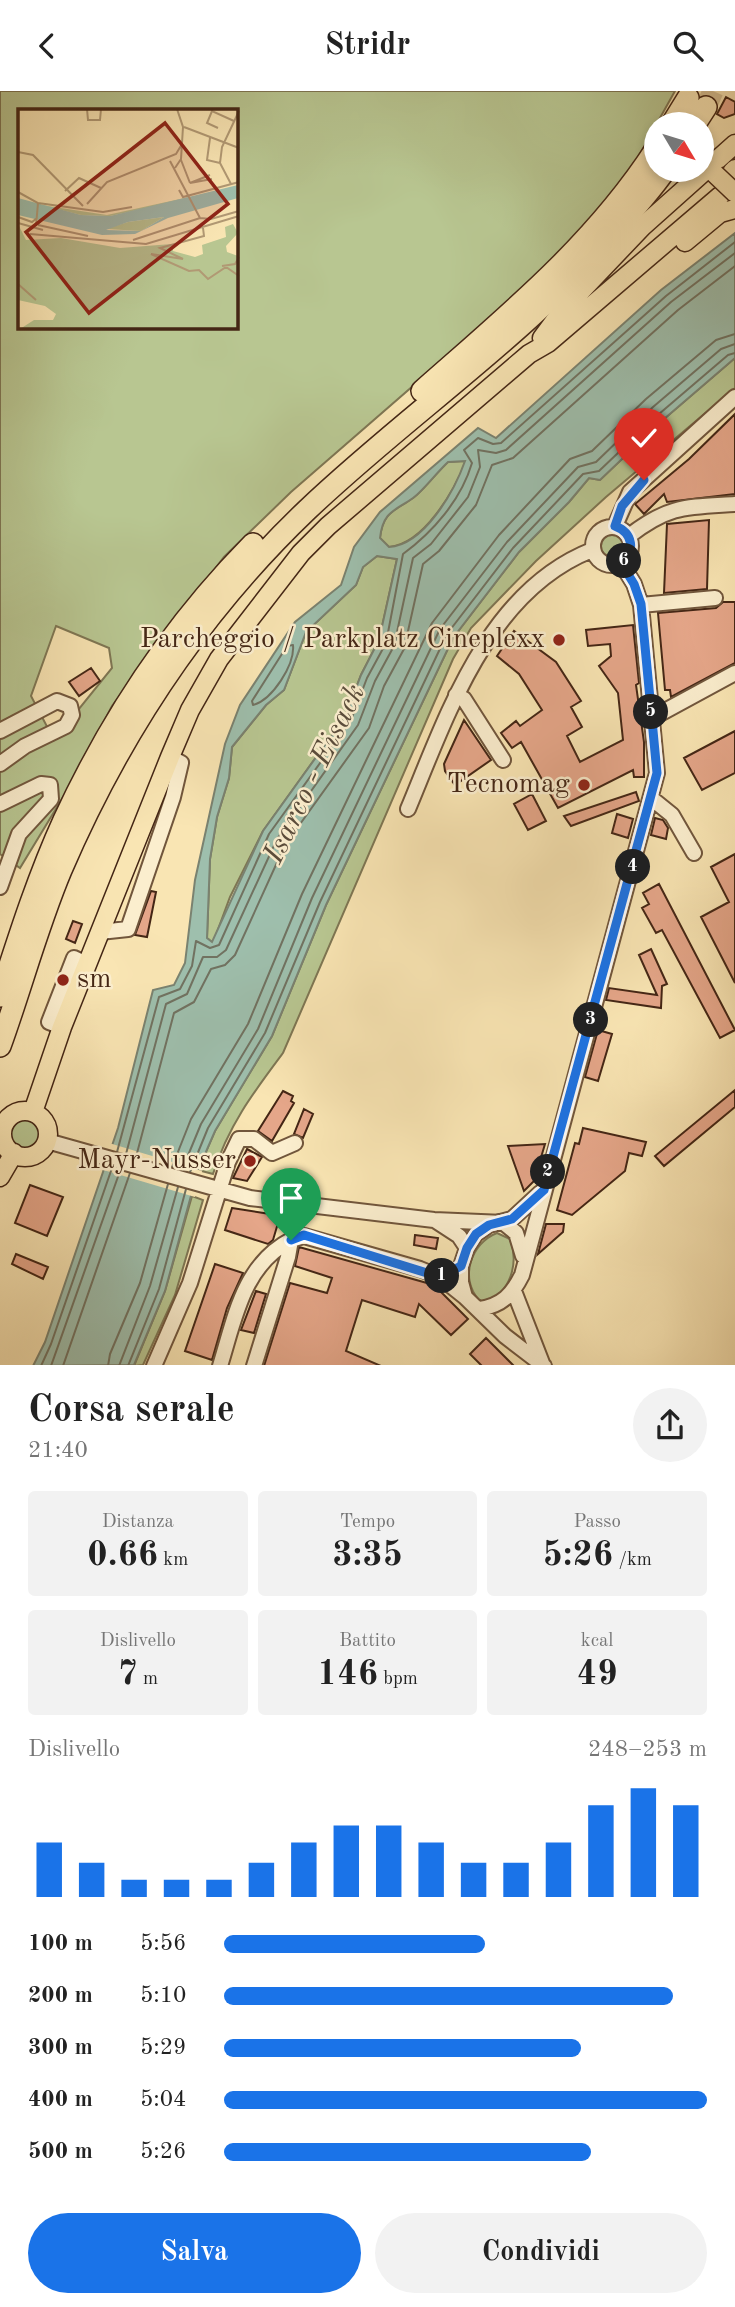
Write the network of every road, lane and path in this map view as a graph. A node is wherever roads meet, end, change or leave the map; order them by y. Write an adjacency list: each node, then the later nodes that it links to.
1 (735, 144): 3 (main road)
2 (644, 165): 30 (highway)
3 (723, 180): 6 (main road); 6 (main road)
4 (655, 182): 31 (highway)
5 (735, 209): 6 (main road)
6 (545, 341): 21 (main road)
7 (735, 397): 9 (street)
8 (735, 407): 9 (street)
9 (700, 430): 11 (street)
10 (735, 504): 12 (street)
11 (615, 526): 12 (street); 13 (street)
12 (629, 536): 14 (street)
13 (592, 550): 14 (street); 18 (street)
14 (621, 563): 16 (street)
15 (715, 598): 16 (street)
16 (641, 604): 19 (street)
17 (735, 673): 19 (street)
18 (456, 695): 22 (street); 26 (street)
19 (652, 718): 24 (street)
20 (0, 731): 23 (street)
21 (170, 757): 29 (main road); 29 (street)
22 (503, 760)
23 (0, 764)
24 (652, 798): 27 (street); 39 (street)
25 (0, 804): 28 (street)
26 (408, 809)
27 (694, 853)
28 (0, 887)
29 (100, 932): 32 (main road)
30 (0, 996)
31 (0, 1046)
32 (33, 1112): 33 (main road); 34 (main road)
33 (2, 1124): 36 (main road)
34 (47, 1141): 36 (main road); 38 (street)
35 (295, 1143): 38 (street)
36 (14, 1153): 37 (main road)
37 (0, 1177)
38 (216, 1188): 40 (street); 50 (street)
39 (544, 1190): 41 (street); 44 (street)
40 (434, 1220): 41 (street); 43 (street)
41 (504, 1223): 43 (street); 44 (street)
42 (291, 1240): 46 (street); 51 (street); 52 (street)
43 (467, 1248): 45 (street)
44 (524, 1260): 47 (street)
45 (461, 1266): 46 (street); 48 (street)
46 (440, 1277): 48 (street)
47 (514, 1291): 49 (street); 53 (street)
48 (465, 1297): 49 (street)
49 (480, 1309): 53 (street)
50 (154, 1365)
51 (220, 1365)
52 (254, 1365)
53 (543, 1365)

